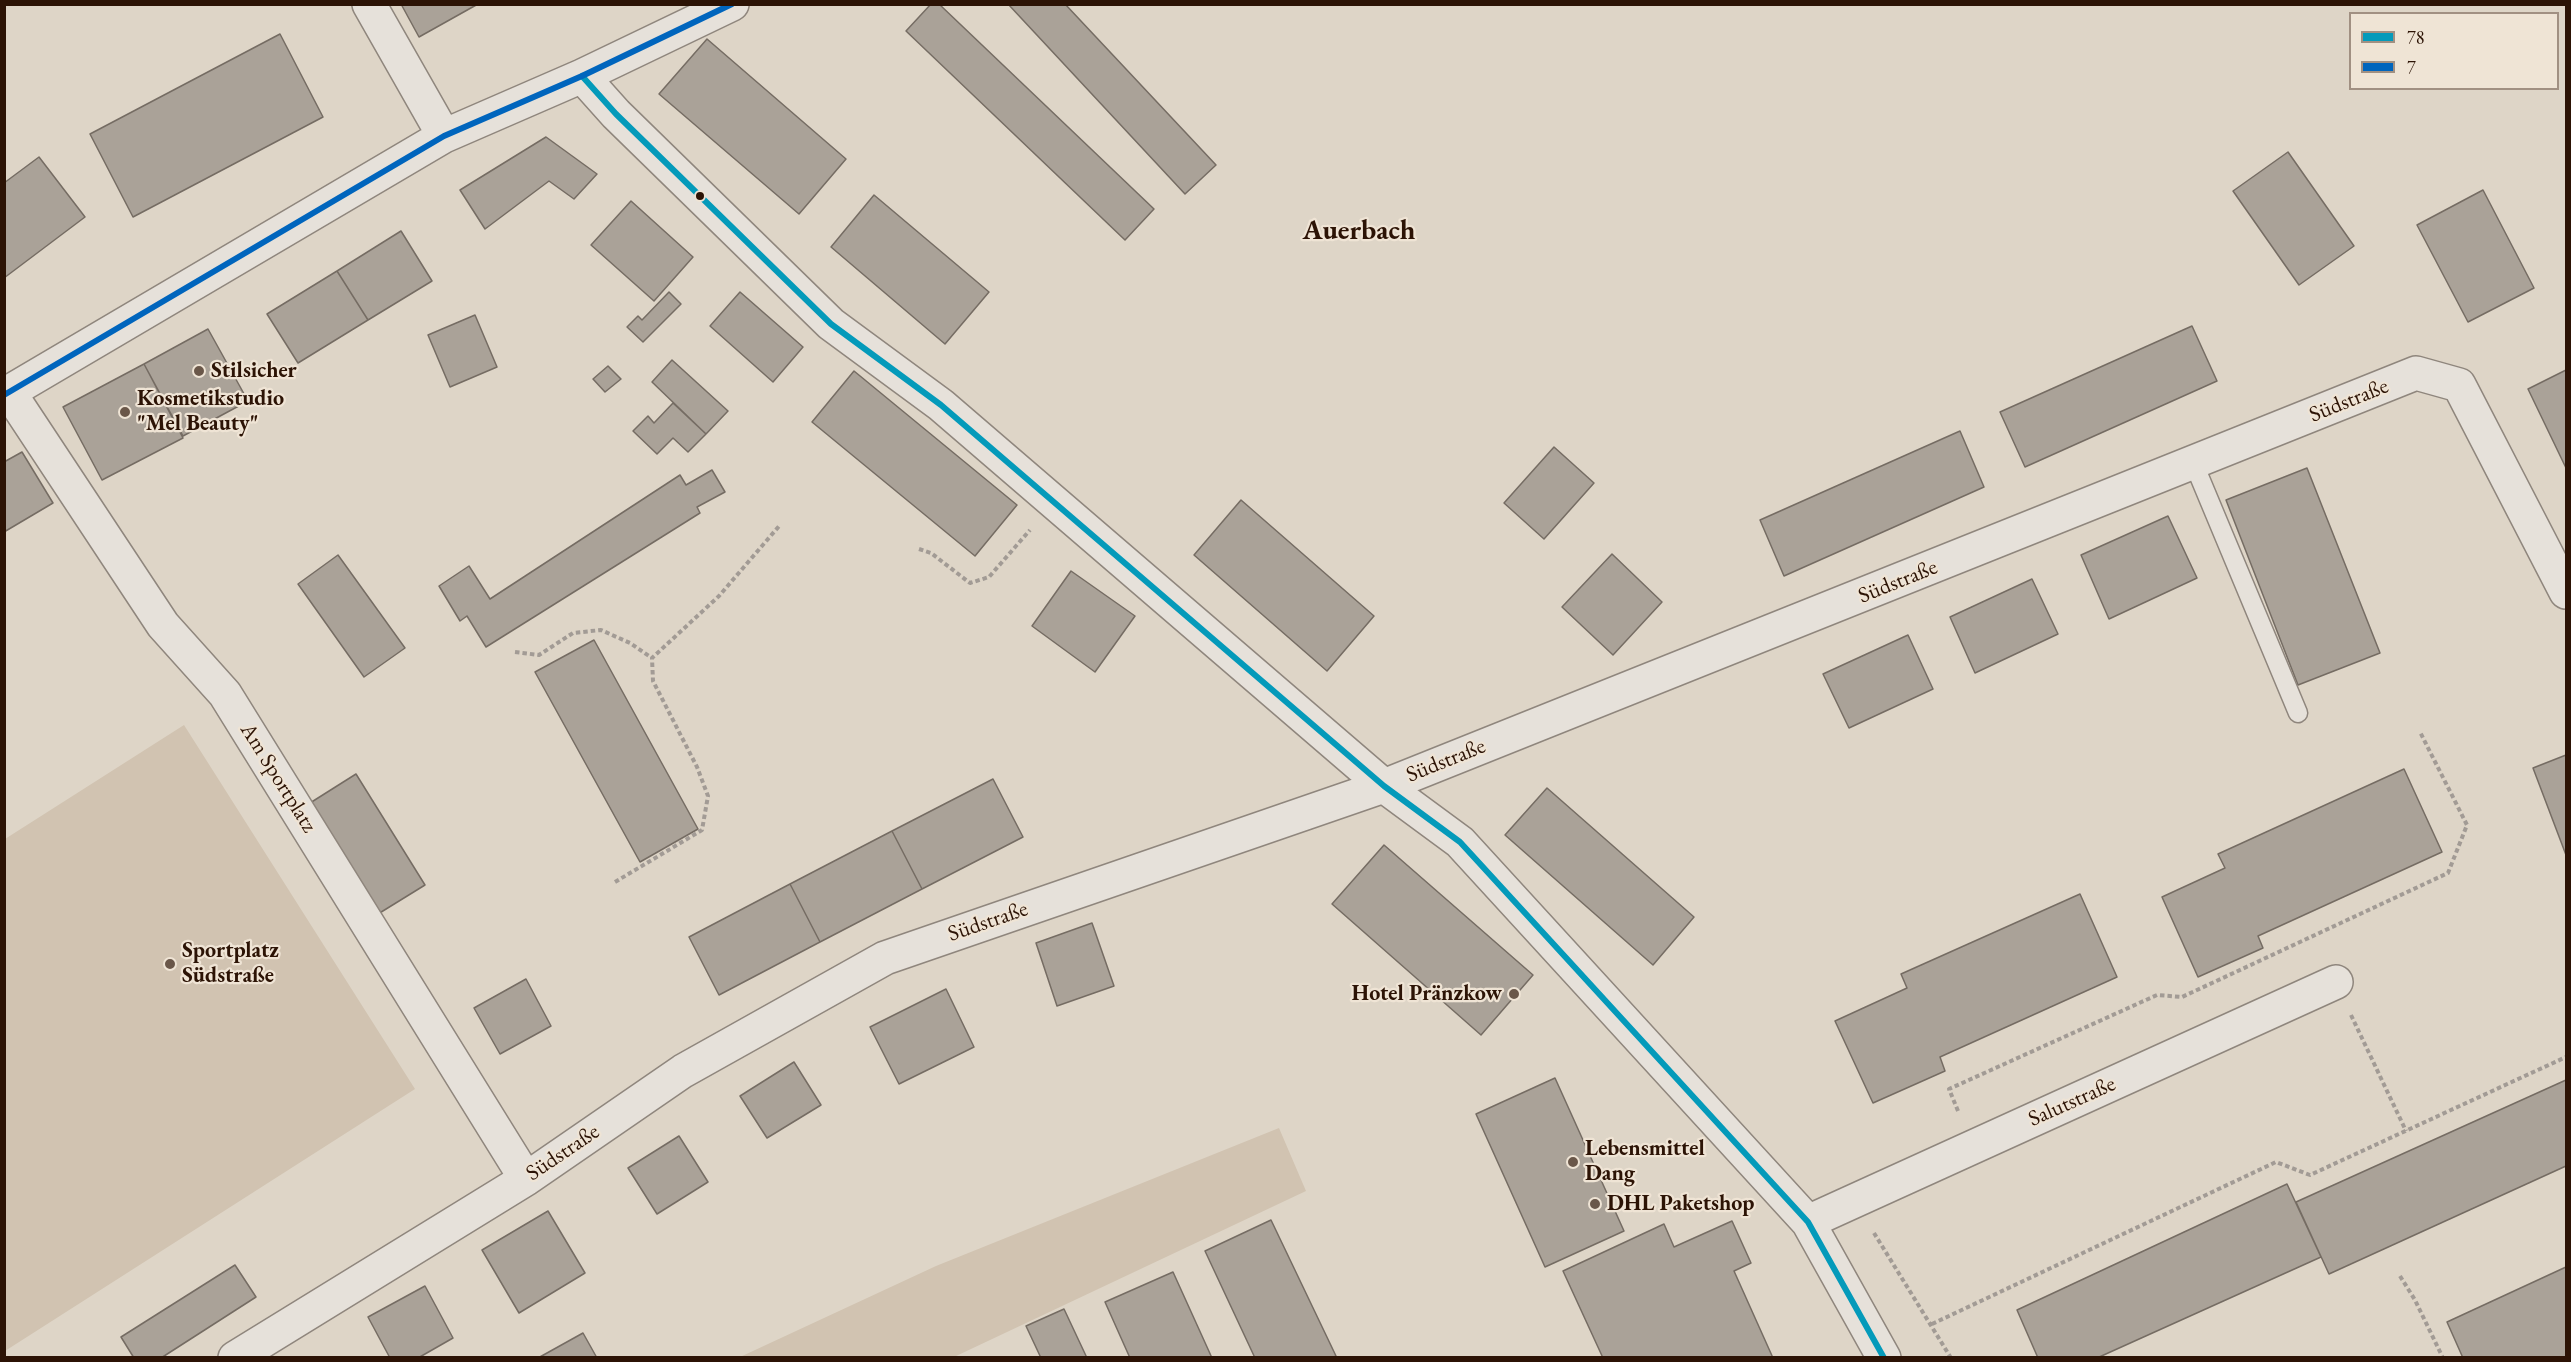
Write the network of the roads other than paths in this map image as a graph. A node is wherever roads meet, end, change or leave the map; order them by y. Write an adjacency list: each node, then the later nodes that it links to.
1 (369, 4): 4 (street)
2 (732, 4): 3 (street)
3 (582, 76): 4 (street); 9 (street)
4 (444, 136): 5 (street)
5 (7, 393): 11 (street, Am Sportplatz)
6 (2194, 464): 7 (street, Südstraße); 8 (lane); 9 (street, Südstraße)
7 (2566, 592)
8 (2298, 713)
9 (1384, 786): 11 (street, Südstraße); 12 (street)
10 (2336, 982): 12 (street, Salutstraße)
11 (526, 1179): 13 (street, Südstraße)
12 (1808, 1222): 14 (street)
13 (235, 1358)
14 (1884, 1358)

